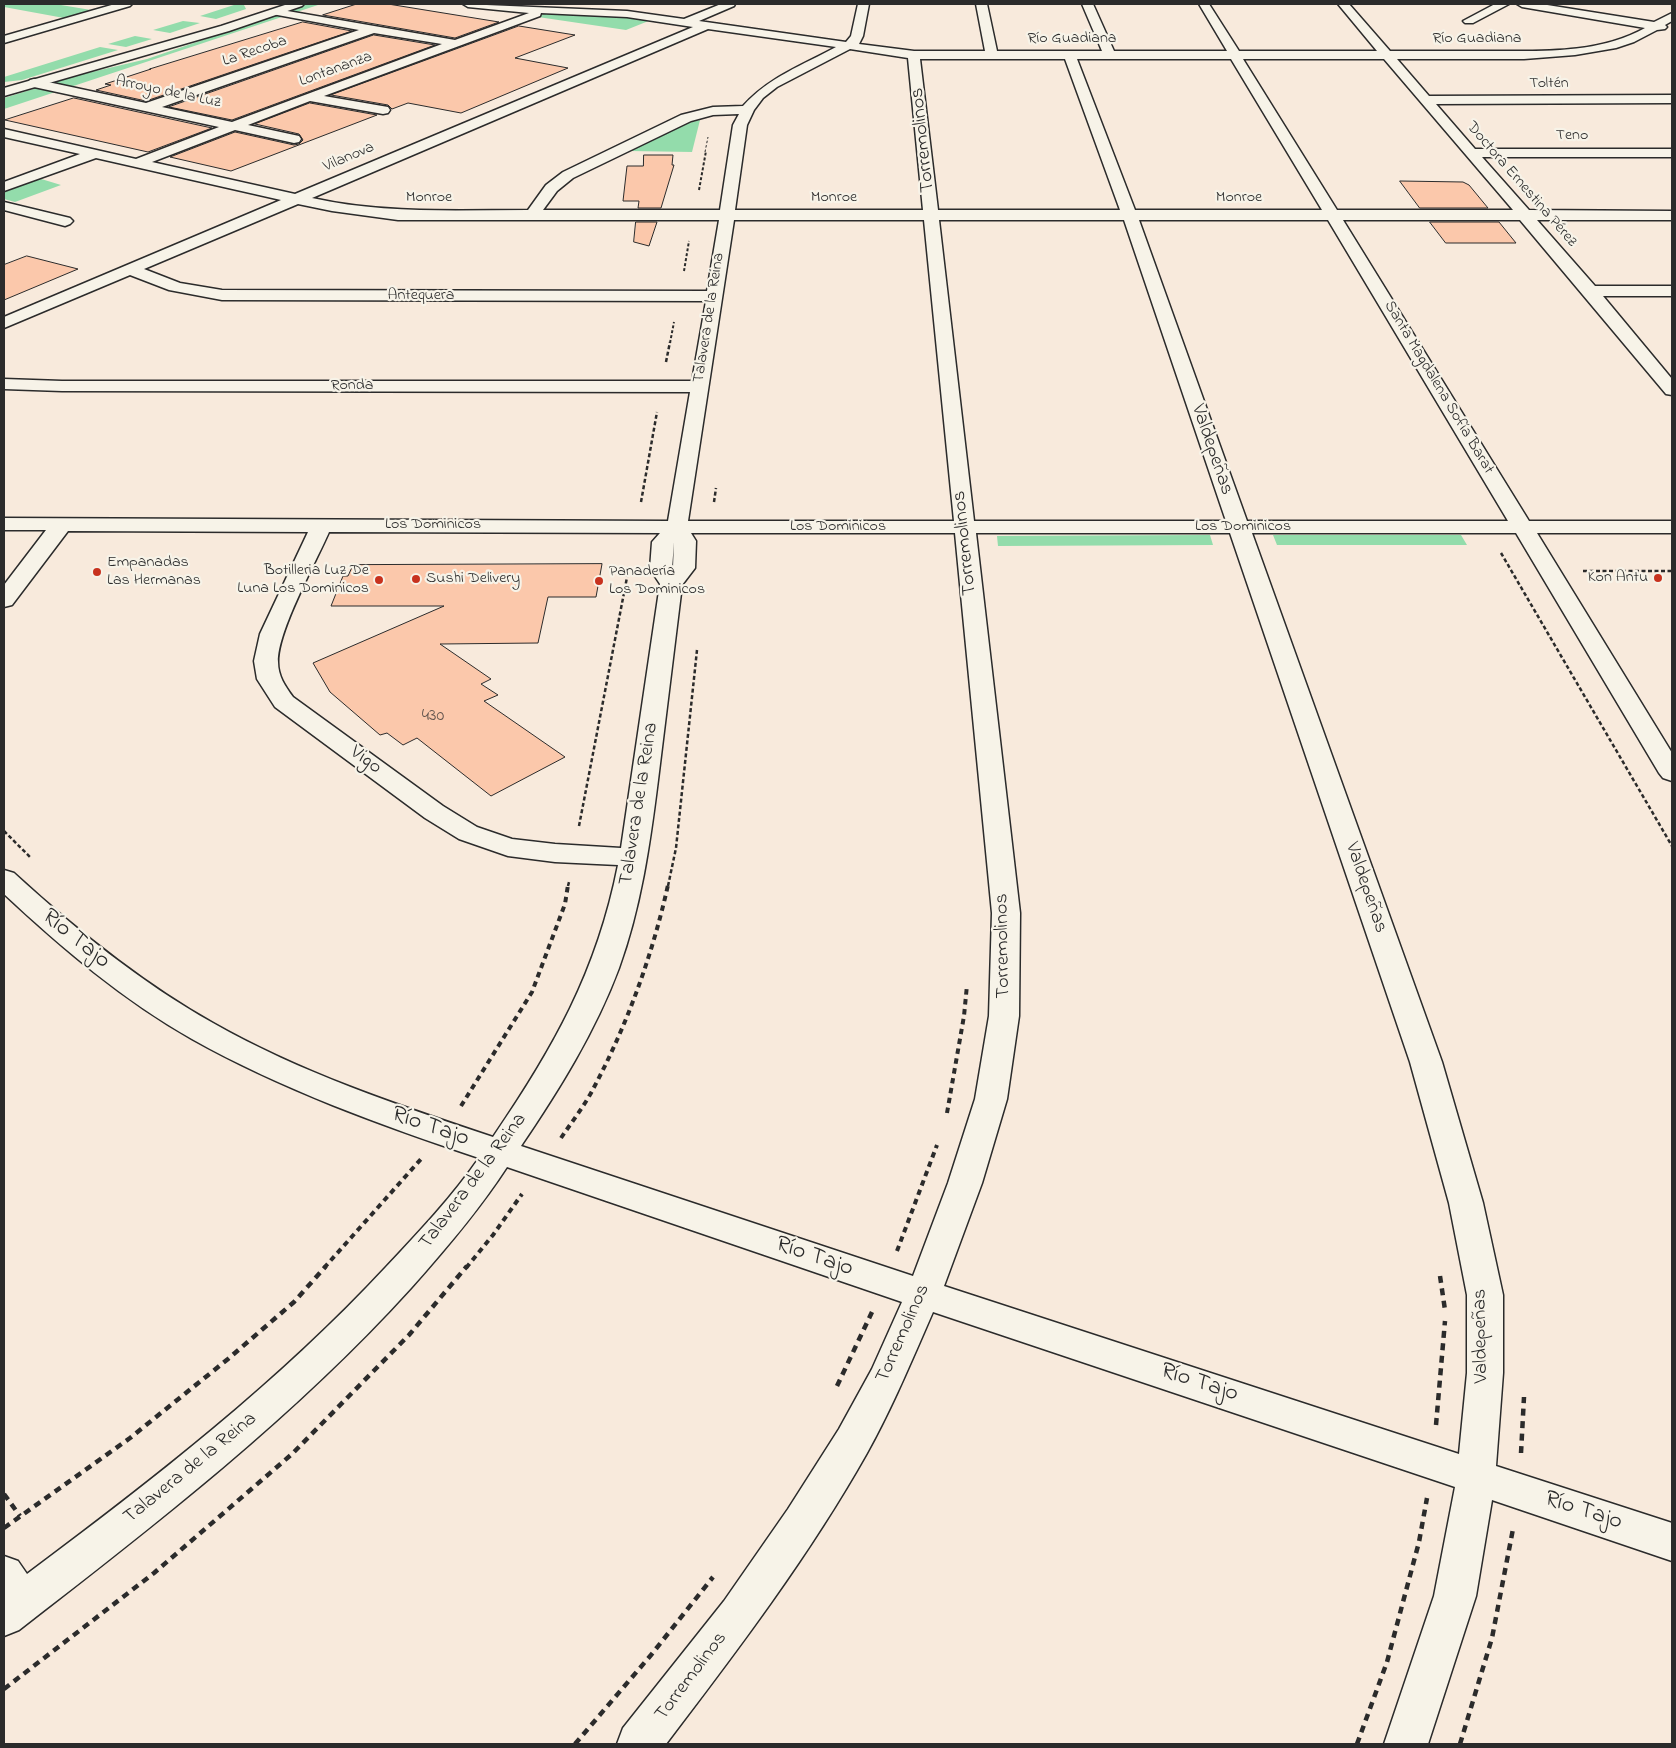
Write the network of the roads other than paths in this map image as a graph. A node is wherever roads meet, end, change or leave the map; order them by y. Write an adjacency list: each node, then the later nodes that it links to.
1 (126, 4): 25 (street)
2 (298, 4): 13 (street)
3 (468, 4): 14 (street, Río Guadiana)
4 (528, 4): 14 (street)
5 (730, 4): 20 (street)
6 (864, 4): 27 (street)
7 (981, 4): 30 (street)
8 (1087, 4): 32 (street)
9 (1204, 4): 33 (street, Santa Magdalena Sofía Barat)
10 (1343, 4): 34 (street, Doctora Ernestina Pérez)
11 (1503, 4): 18 (street)
12 (1522, 4): 22 (street)
13 (269, 7): 23 (street); 35 (street)
14 (515, 8): 15 (street, Río Guadiana)
15 (548, 9): 17 (street, Lontananza); 20 (street, Río Guadiana)
16 (1672, 16): 22 (street, Río Guadiana)
17 (525, 18): 19 (street); 26 (street, Lontananza)
18 (1469, 21)
19 (551, 22)
20 (685, 22): 21 (street, Río Guadiana)
21 (707, 25): 27 (street, Río Guadiana); 51 (street, Vilanova)
22 (1654, 26): 24 (street); 34 (street, Río Guadiana)
23 (373, 29): 26 (street); 40 (street, La Recoba)
24 (1672, 29)
25 (4, 40)
26 (456, 43): 28 (street); 37 (street, Lontananza)
27 (848, 46): 29 (street, Río Guadiana); 42 (street, Talavera de la Reina)
28 (482, 48)
29 (914, 55): 30 (street, Río Guadiana); 58 (street, Torremolinos)
30 (992, 55): 31 (street, Río Guadiana)
31 (1070, 55): 32 (street, Río Guadiana); 59 (street, Valdepeñas)
32 (1110, 55): 33 (street, Río Guadiana)
33 (1237, 55): 34 (street, Río Guadiana); 54 (street, Santa Magdalena Sofía Barat)
34 (1386, 55): 39 (street, Doctora Ernestina Pérez)
35 (34, 82): 36 (street); 40 (street, Arroyo de la Luz)
36 (8, 89)
37 (309, 97): 41 (street); 43 (street, Lontananza)
38 (1672, 99): 39 (street, Toltén)
39 (1425, 100): 46 (street, Doctora Ernestina Pérez)
40 (148, 107): 43 (street, Arroyo de la Luz)
41 (383, 110)
42 (746, 110): 53 (street, Talavera de la Reina); 57 (street)
43 (234, 125): 45 (street, Arroyo de la Luz); 49 (street, Lontananza)
44 (4, 133): 47 (street, Monroe)
45 (294, 139)
46 (1471, 153): 48 (street, Teno); 55 (street, Doctora Ernestina Pérez)
47 (94, 154): 49 (street, Monroe); 50 (street)
48 (1672, 154)
49 (137, 163): 51 (street, Monroe)
50 (4, 187)
51 (296, 200): 57 (street, Monroe); 61 (street, Vilanova)
52 (4, 206): 60 (street)
53 (725, 215): 57 (street, Monroe); 58 (street, Monroe); 64 (street, Talavera de la Reina)
54 (1333, 215): 55 (street, Monroe); 59 (street, Monroe); 75 (street, Santa Magdalena Sofía Barat)
55 (1523, 215): 56 (street, Monroe); 62 (street, Doctora Ernestina Pérez)
56 (1672, 215)
57 (532, 216)
58 (932, 216): 59 (street, Monroe); 73 (street, Torremolinos)
59 (1130, 216): 74 (street, Valdepeñas)
60 (65, 221)
61 (131, 270): 64 (street, Antequera); 65 (street, Vilanova)
62 (1590, 291): 63 (street); 68 (street, Doctora Ernestina Pérez)
63 (1672, 291)
64 (715, 296): 67 (street, Talavera de la Reina)
65 (4, 323)
66 (4, 384): 67 (street, Ronda)
67 (699, 386): 72 (street, Talavera de la Reina)
68 (1672, 390)
69 (4, 524): 70 (street, Los Dominicos)
70 (62, 524): 71 (street, Los Dominicos); 77 (street)
71 (322, 525): 72 (street, Los Dominicos); 79 (street, Vigo)
72 (677, 526): 73 (street, Los Dominicos); 79 (street, Talavera de la Reina)
73 (966, 527): 74 (street, Los Dominicos); 82 (street, Torremolinos)
74 (1239, 527): 75 (street, Los Dominicos); 83 (street, Valdepeñas)
75 (1521, 527): 76 (street, Los Dominicos); 78 (street, Santa Magdalena Sofía Barat)
76 (1672, 527)
77 (4, 600)
78 (1672, 773)
79 (634, 856): 81 (street, Talavera de la Reina)
80 (4, 879): 81 (street, Río Tajo)
81 (501, 1153): 82 (street, Río Tajo); 85 (street, Talavera de la Reina)
82 (922, 1294): 83 (street, Río Tajo); 86 (street, Torremolinos)
83 (1476, 1477): 84 (street, Río Tajo); 87 (street, Valdepeñas)
84 (1672, 1542)
85 (10, 1597)
86 (638, 1744)
87 (1406, 1744)

